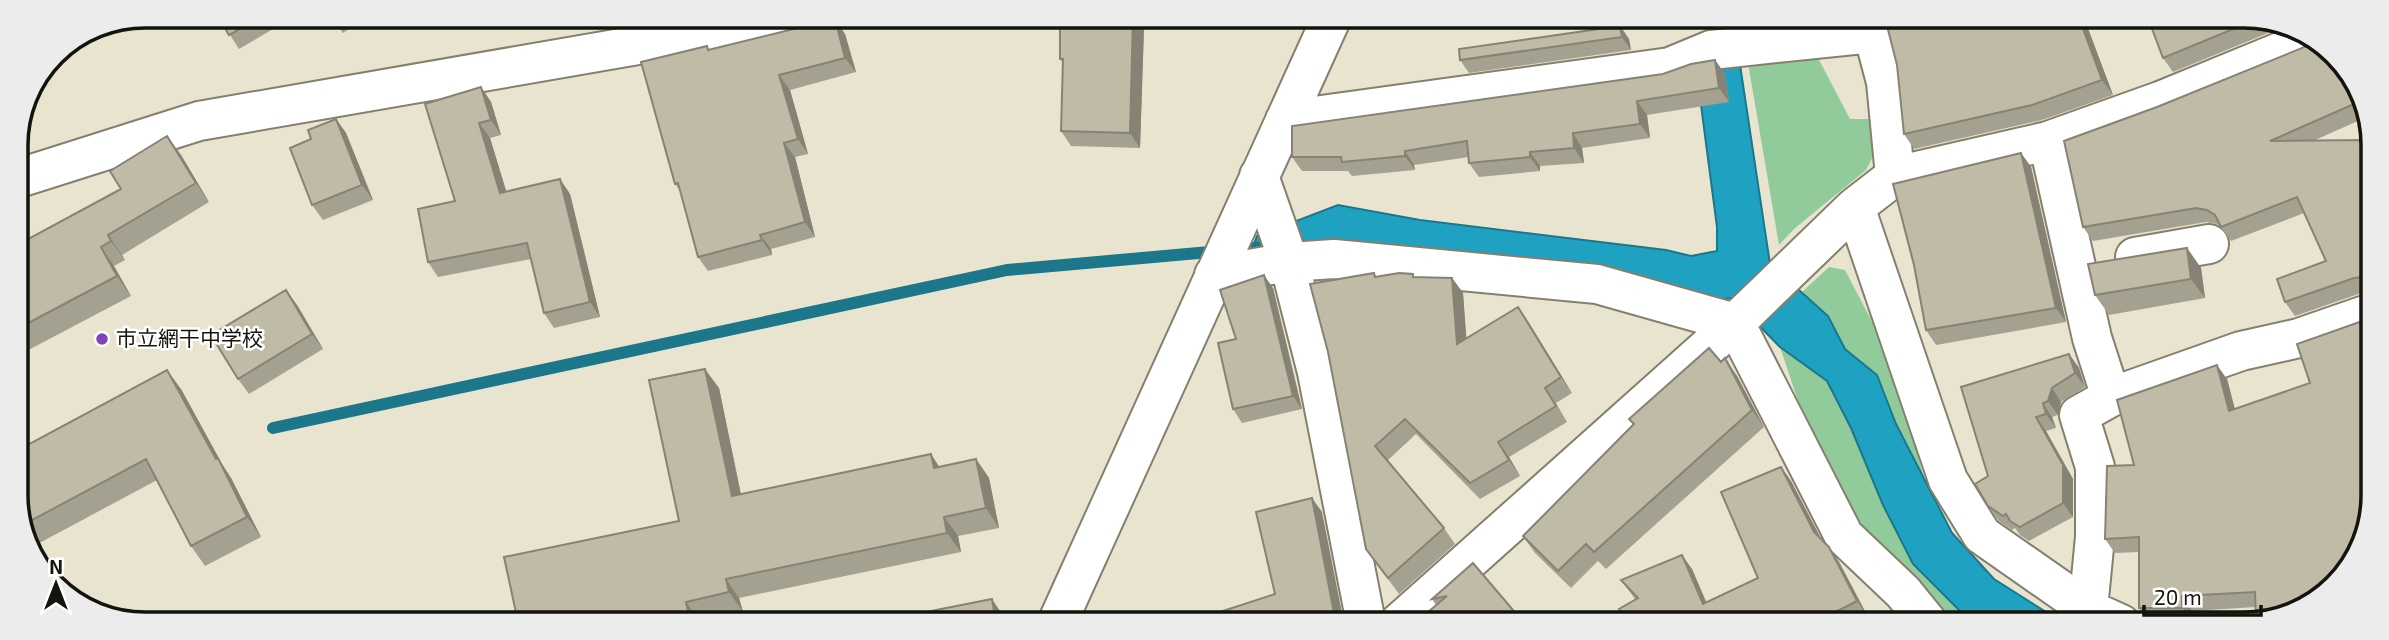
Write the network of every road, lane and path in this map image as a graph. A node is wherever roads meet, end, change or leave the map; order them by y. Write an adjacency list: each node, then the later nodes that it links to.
1 (736, 28): 8 (street)
2 (1327, 28): 6 (street)
3 (1856, 28): 6 (street)
4 (1876, 28): 9 (street)
5 (2301, 43): 7 (street)
6 (1285, 120): 11 (street)
7 (2048, 141): 9 (street); 14 (street)
8 (28, 175)
9 (1895, 176): 10 (street)
10 (1855, 207): 17 (street); 23 (street)
11 (1259, 218): 13 (street); 15 (street)
12 (2209, 244): 14 (street)
13 (1289, 262): 15 (street); 17 (street); 20 (street)
14 (2078, 266): 18 (street)
15 (1214, 275): 19 (street)
16 (2361, 317): 18 (street)
17 (1735, 323): 21 (street); 22 (street)
18 (2111, 397): 24 (street)
19 (1062, 612)
20 (1364, 612)
21 (1411, 612)
22 (1920, 612)
23 (2099, 612)
24 (2104, 612)

